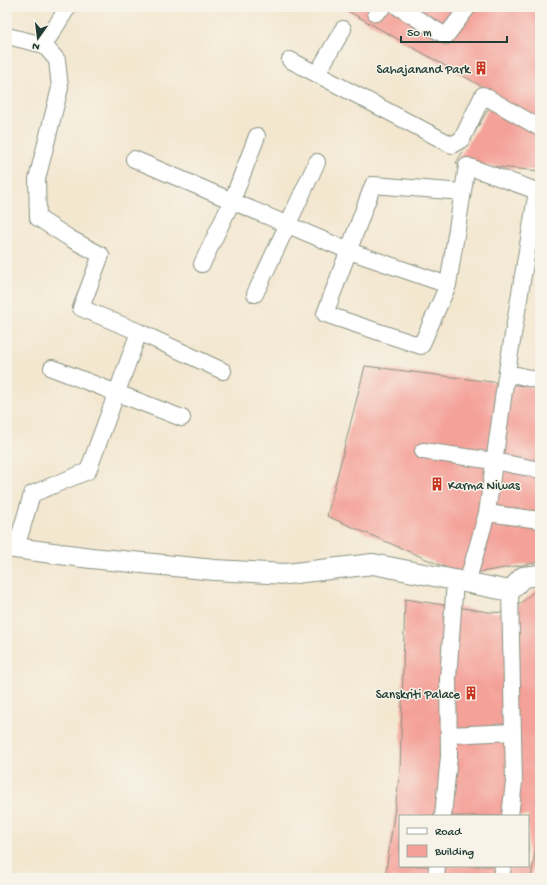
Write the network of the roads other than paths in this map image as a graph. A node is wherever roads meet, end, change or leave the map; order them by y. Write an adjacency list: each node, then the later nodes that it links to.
1 (68, 7): 6 (street)
2 (398, 7): 3 (street)
3 (468, 7)
4 (343, 30): 8 (street)
5 (7, 36): 6 (street)
6 (44, 45): 21 (street)
7 (290, 60): 8 (street)
8 (317, 74): 9 (street)
9 (540, 128)
10 (257, 136): 15 (street)
11 (134, 159): 15 (street)
12 (317, 162): 16 (street)
13 (539, 190): 14 (street); 24 (street)
14 (463, 192): 17 (street); 19 (street)
15 (232, 201): 16 (street); 18 (street)
16 (287, 224): 17 (street); 20 (street)
17 (349, 251): 19 (street); 19 (street)
18 (202, 264)
19 (448, 284)
20 (255, 294)
21 (139, 332): 23 (street); 26 (street)
22 (52, 368): 26 (street)
23 (223, 371)
24 (506, 377): 25 (street); 29 (street)
25 (540, 381)
26 (116, 394): 27 (street); 33 (street)
27 (182, 418)
28 (423, 451): 29 (street)
29 (494, 461): 30 (street); 31 (street)
30 (540, 470)
31 (487, 513): 32 (street); 35 (street)
32 (540, 520)
33 (11, 548): 35 (street)
34 (540, 575): 36 (street)
35 (461, 582): 36 (street); 38 (street)
36 (510, 591): 37 (street)
37 (513, 732): 38 (street); 40 (street)
38 (449, 735): 39 (street)
39 (442, 815)
40 (510, 815)
41 (437, 867): 43 (street)
42 (503, 867): 44 (street)
43 (436, 878)
44 (501, 878)

